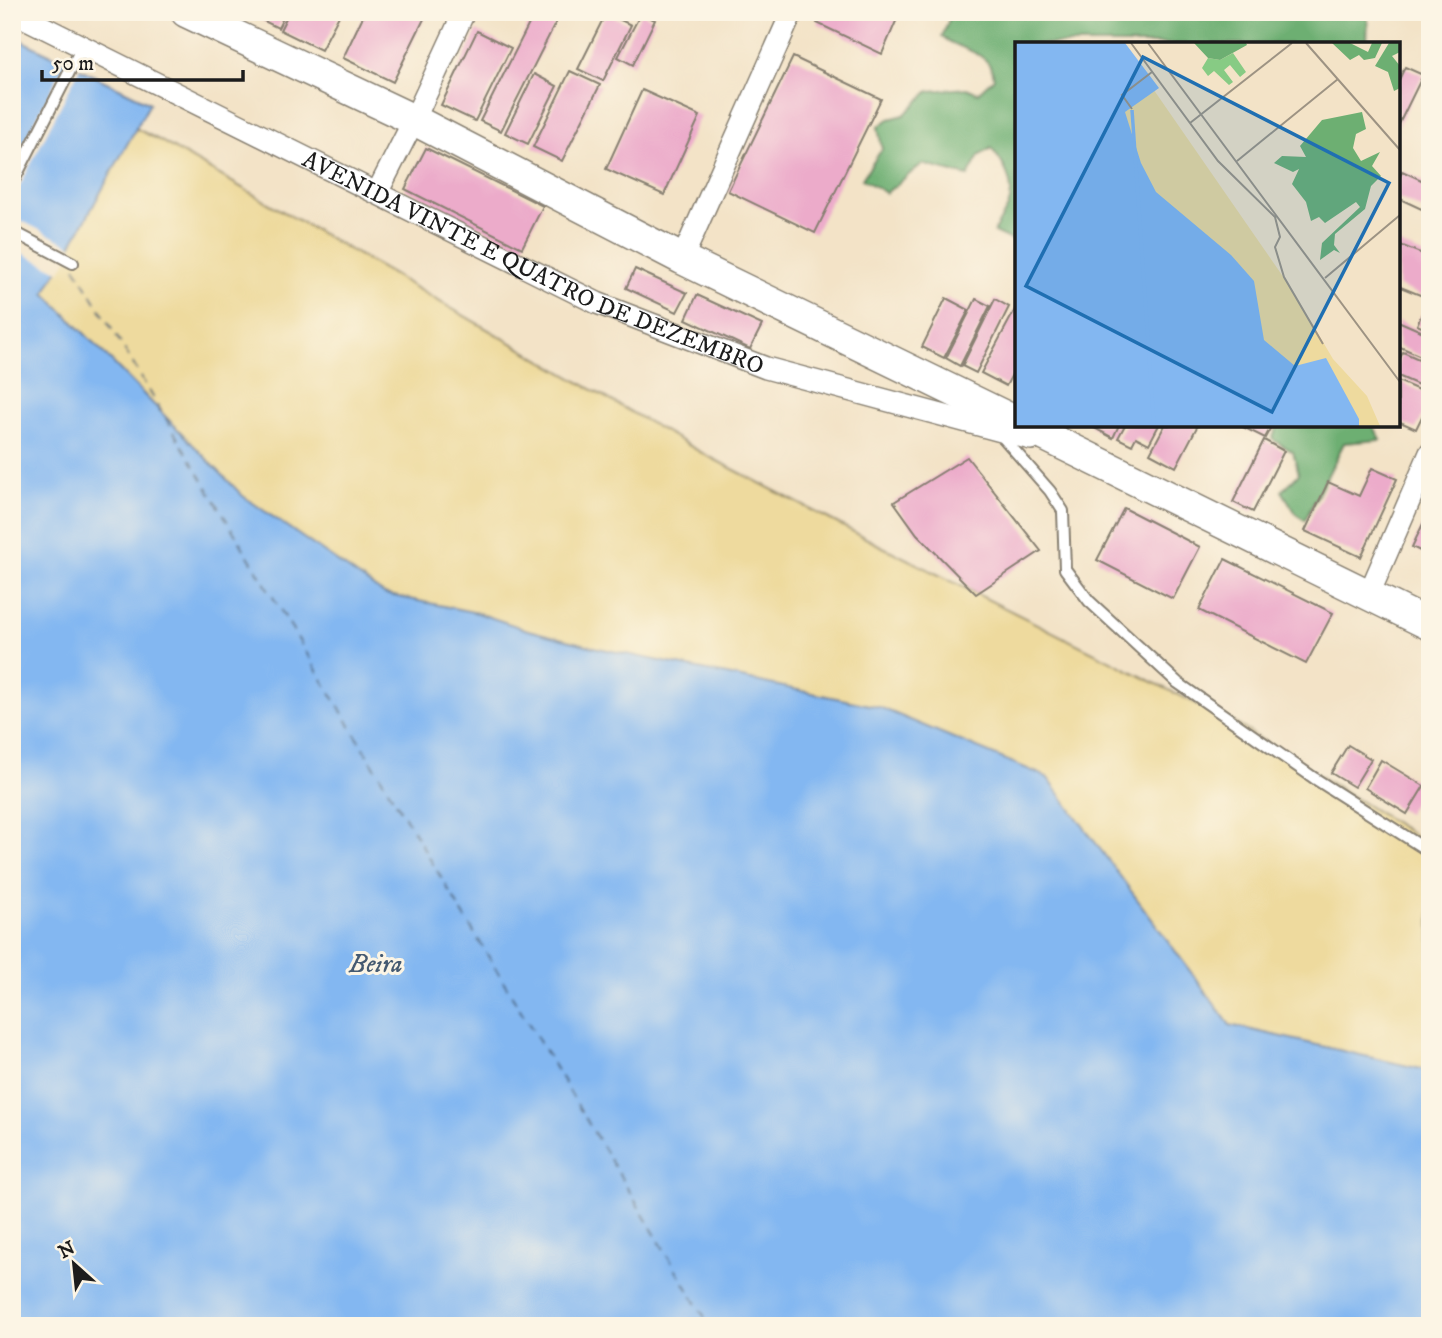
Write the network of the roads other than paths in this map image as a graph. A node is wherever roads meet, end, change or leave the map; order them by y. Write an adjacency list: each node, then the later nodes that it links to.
1 (13, 12): 5 (street, AVENIDA VINTE E QUATRO DE DEZEMBRO)
2 (186, 12): 6 (street, AVENIDA VINTE E QUATRO DE DEZEMBRO)
3 (464, 12): 6 (street)
4 (792, 12): 10 (street)
5 (82, 47): 7 (lane); 8 (street, AVENIDA VINTE E QUATRO DE DEZEMBRO)
6 (414, 120): 8 (street); 10 (street, AVENIDA VINTE E QUATRO DE DEZEMBRO)
7 (12, 184)
8 (377, 193): 12 (street, AVENIDA VINTE E QUATRO DE DEZEMBRO)
9 (12, 231): 11 (lane)
10 (682, 259): 12 (street, AVENIDA VINTE E QUATRO DE DEZEMBRO)
11 (73, 263)
12 (1012, 426): 14 (street, AVENIDA VINTE E QUATRO DE DEZEMBRO); 16 (lane)
13 (1430, 453): 14 (street)
14 (1369, 594): 15 (street, AVENIDA VINTE E QUATRO DE DEZEMBRO)
15 (1430, 625)
16 (1430, 852)

